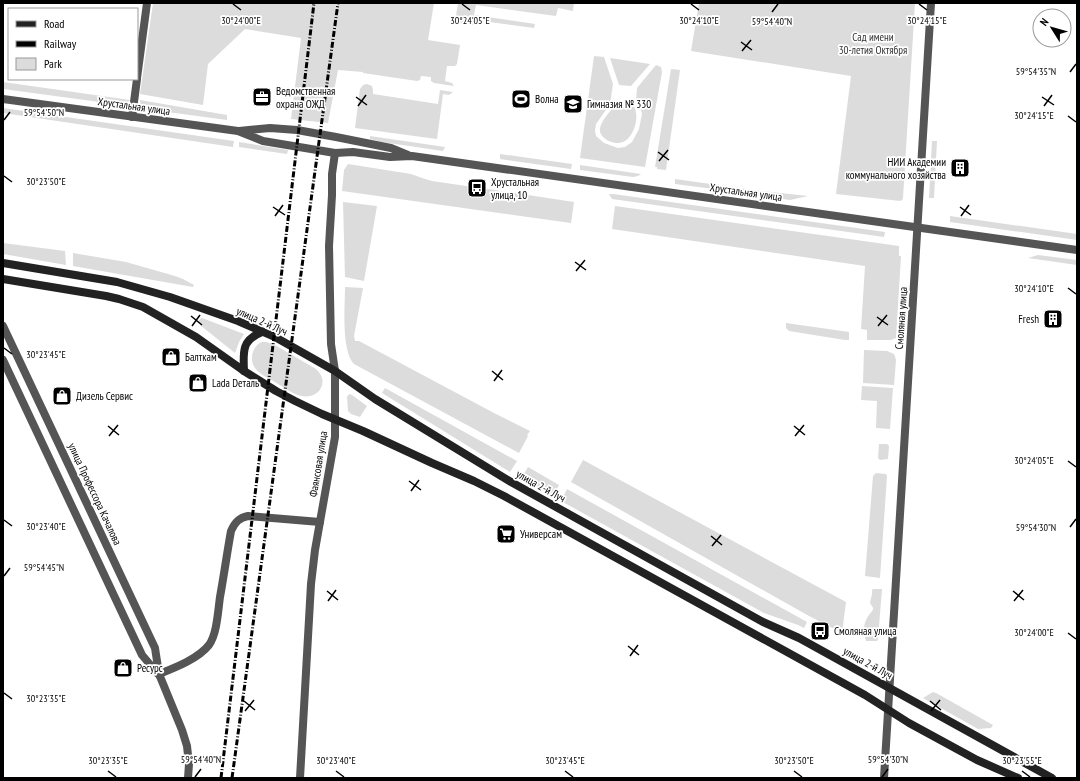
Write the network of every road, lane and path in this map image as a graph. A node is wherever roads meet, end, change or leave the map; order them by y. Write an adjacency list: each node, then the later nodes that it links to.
1 (147, 3): 3 (street)
2 (931, 3): 10 (street, Смоляная улица)
3 (138, 70)
4 (137, 80): 6 (street)
5 (3, 99): 6 (street, Хрустальная улица)
6 (132, 117): 7 (street, Хрустальная улица)
7 (238, 131): 8 (street, Хрустальная улица); 9 (street, Хрустальная улица)
8 (335, 154): 9 (street, Хрустальная улица); 18 (street, Фаянсовая улица)
9 (412, 156): 10 (street, Хрустальная улица)
10 (917, 227): 11 (street, Хрустальная улица); 22 (street, Смоляная улица)
11 (1077, 250)
12 (3, 263): 15 (main road, улица 2-й Луч)
13 (3, 279): 17 (main road)
14 (3, 326): 21 (street, улица Профессора Качалова)
15 (262, 332): 17 (main road); 18 (main road, улица 2-й Луч)
16 (3, 360): 21 (street, улица Профессора Качалова)
17 (244, 370): 19 (main road)
18 (334, 371): 19 (street, Фаянсовая улица); 22 (main road, улица 2-й Луч)
19 (335, 419): 20 (street, Фаянсовая улица); 23 (main road)
20 (320, 522): 21 (street); 25 (street, Фаянсовая улица)
21 (159, 674): 24 (street, улица Профессора Качалова)
22 (889, 687): 23 (street, Смоляная улица); 28 (main road, улица 2-й Луч)
23 (888, 709): 26 (street, Смоляная улица); 27 (main road)
24 (188, 778)
25 (300, 778)
26 (884, 778)
27 (1018, 778)
28 (1052, 778)

